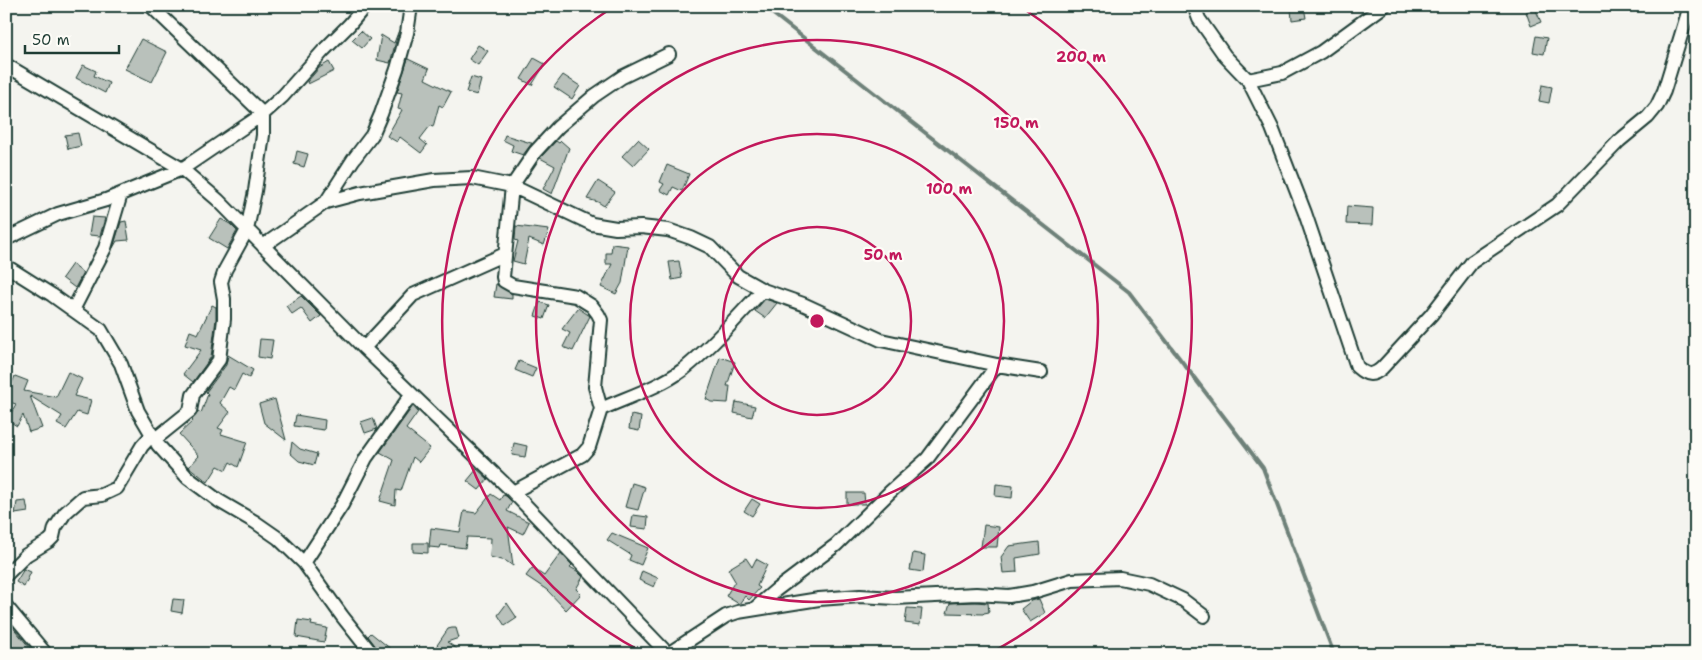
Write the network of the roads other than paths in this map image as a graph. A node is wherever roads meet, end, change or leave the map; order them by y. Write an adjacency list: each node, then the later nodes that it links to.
1 (151, 6): 10 (street)
2 (366, 6): 10 (street)
3 (411, 6): 14 (street)
4 (1384, 6): 9 (street)
5 (1690, 6): 9 (street)
6 (1194, 7): 9 (street)
7 (669, 54): 12 (street)
8 (6, 65): 11 (street)
9 (1248, 80)
10 (263, 114): 11 (street); 15 (street)
11 (182, 168): 13 (street); 15 (street)
12 (512, 186): 14 (street); 18 (street); 20 (street)
13 (121, 194): 16 (street); 21 (street)
14 (326, 202): 17 (street)
15 (247, 230): 17 (street); 27 (street)
16 (6, 239)
17 (263, 246): 22 (street)
18 (505, 254): 22 (street); 26 (street)
19 (6, 266): 21 (street)
20 (763, 290): 23 (street); 26 (street)
21 (73, 310): 27 (street)
22 (364, 348): 25 (street)
23 (997, 365): 24 (street); 32 (street)
24 (1041, 372)
25 (411, 395): 28 (street); 29 (street)
26 (601, 409): 28 (street)
27 (153, 437): 29 (street); 30 (street)
28 (513, 492): 36 (street)
29 (304, 563): 34 (street)
30 (6, 575)
31 (6, 606): 35 (street)
32 (754, 609): 33 (street); 36 (street)
33 (1204, 616)
34 (370, 653)
35 (46, 654)
36 (668, 654)

